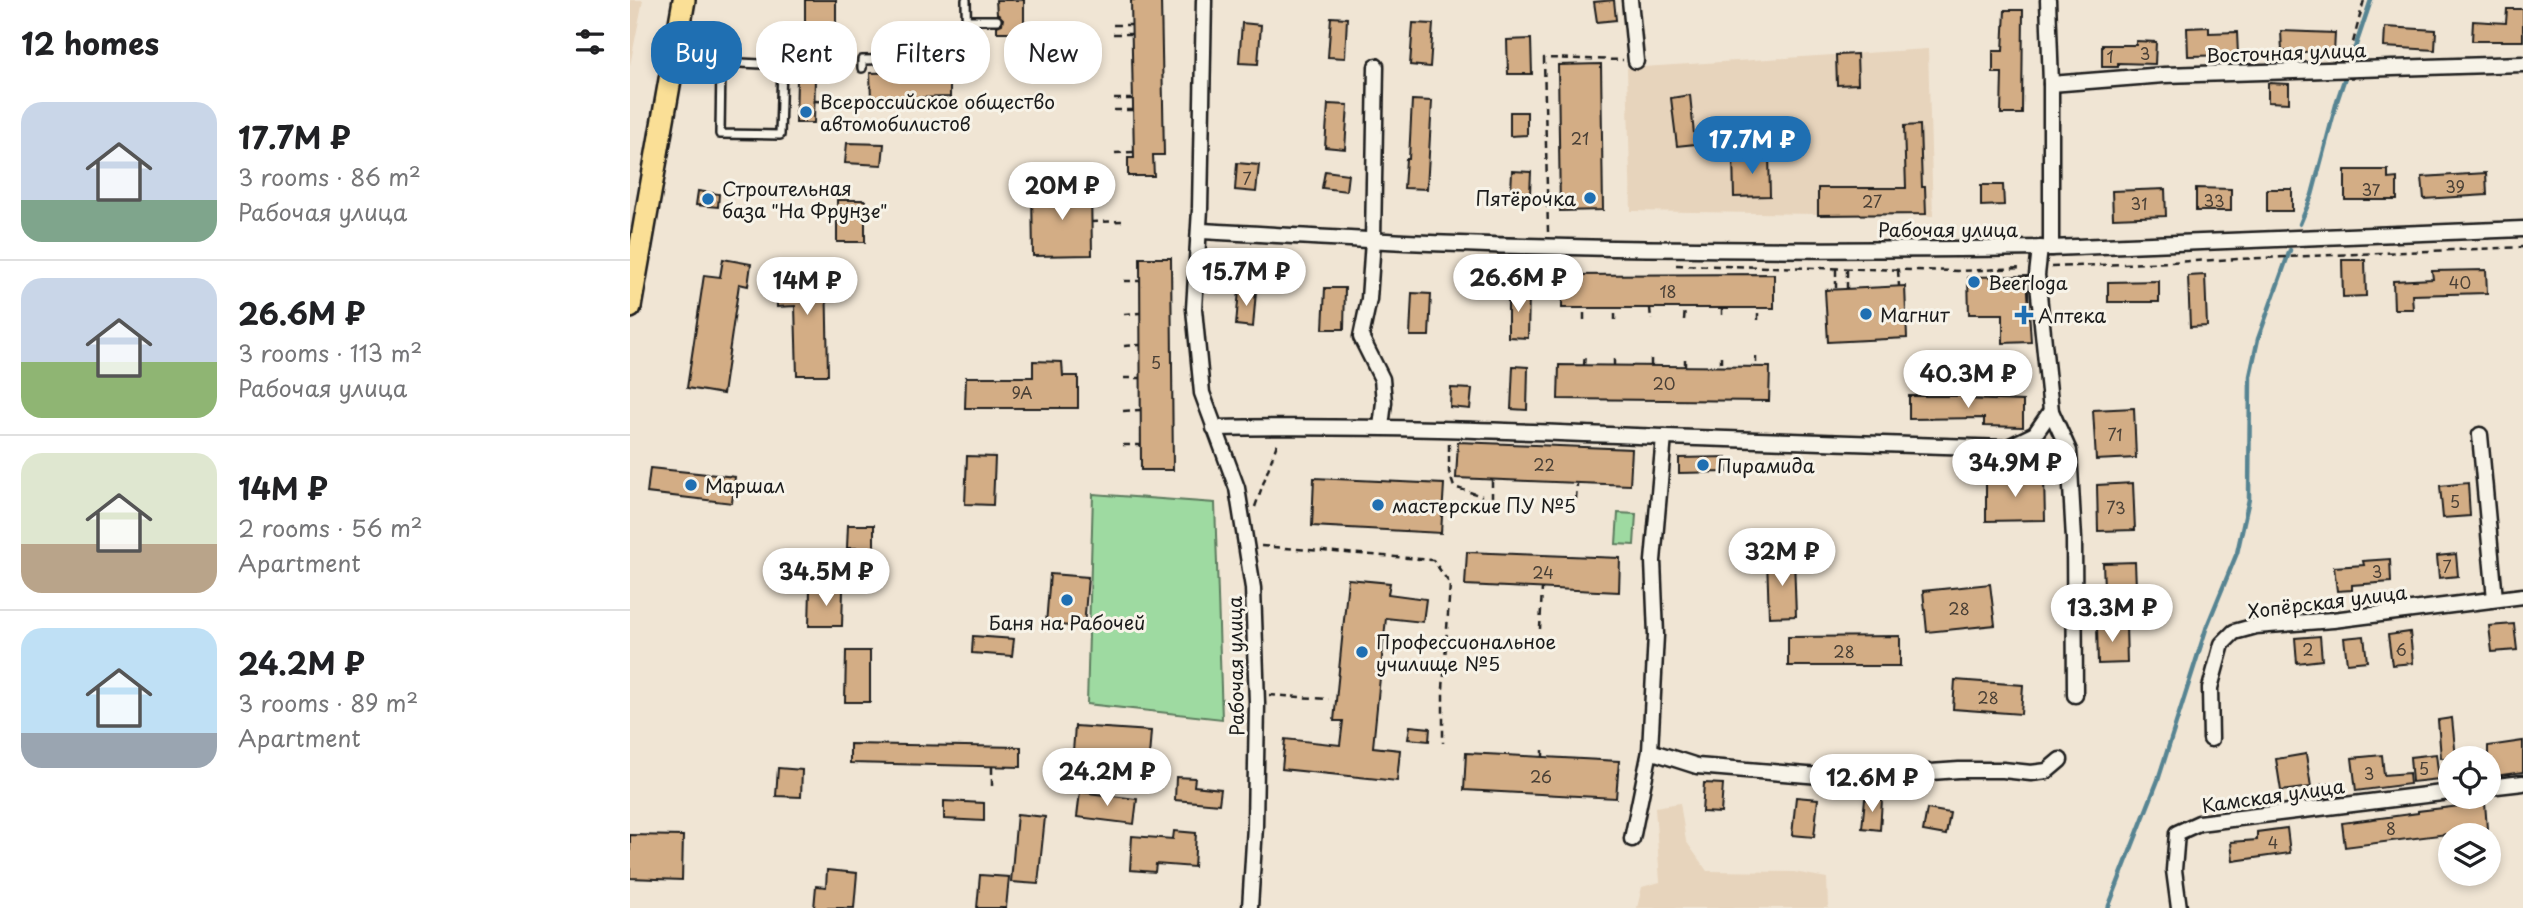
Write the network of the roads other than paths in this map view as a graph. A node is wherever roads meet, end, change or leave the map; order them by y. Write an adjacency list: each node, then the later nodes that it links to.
1 (684, 0): 8 (main road)
2 (966, 0): 6 (lane)
3 (1204, 0): 18 (street, Рабочая улица)
4 (1630, 0): 9 (street)
5 (2048, 0): 15 (street)
6 (967, 20): 7 (lane); 13 (lane)
7 (997, 20)
8 (680, 21)
9 (1636, 61)
10 (721, 64): 10 (lane)
11 (2523, 64): 15 (street, Восточная улица)
12 (1376, 66): 19 (street)
13 (862, 68)
14 (668, 84): 16 (main road)
15 (2051, 84): 20 (street)
16 (638, 215): 21 (main road)
17 (2523, 229): 20 (street, Рабочая улица)
18 (1199, 231): 19 (street, Рабочая улица); 24 (street, Рабочая улица)
19 (1373, 240): 20 (street, Рабочая улица); 23 (street)
20 (2045, 248): 22 (street)
21 (630, 307)
22 (2051, 411): 26 (street); 29 (street)
23 (1381, 427): 24 (street); 26 (street)
24 (1214, 428): 37 (street, Рабочая улица)
25 (2480, 435): 28 (street)
26 (1664, 437): 31 (street)
27 (2523, 596): 28 (street, Хопёрская улица)
28 (2495, 599): 30 (street, Хопёрская улица)
29 (2075, 695)
30 (2211, 739)
31 (1650, 751): 32 (street); 36 (street)
32 (2060, 760)
33 (2523, 783): 34 (street)
34 (2501, 786)
35 (2438, 793): 38 (street, Камская улица)
36 (1632, 839)
37 (1250, 908)
38 (2179, 908)

